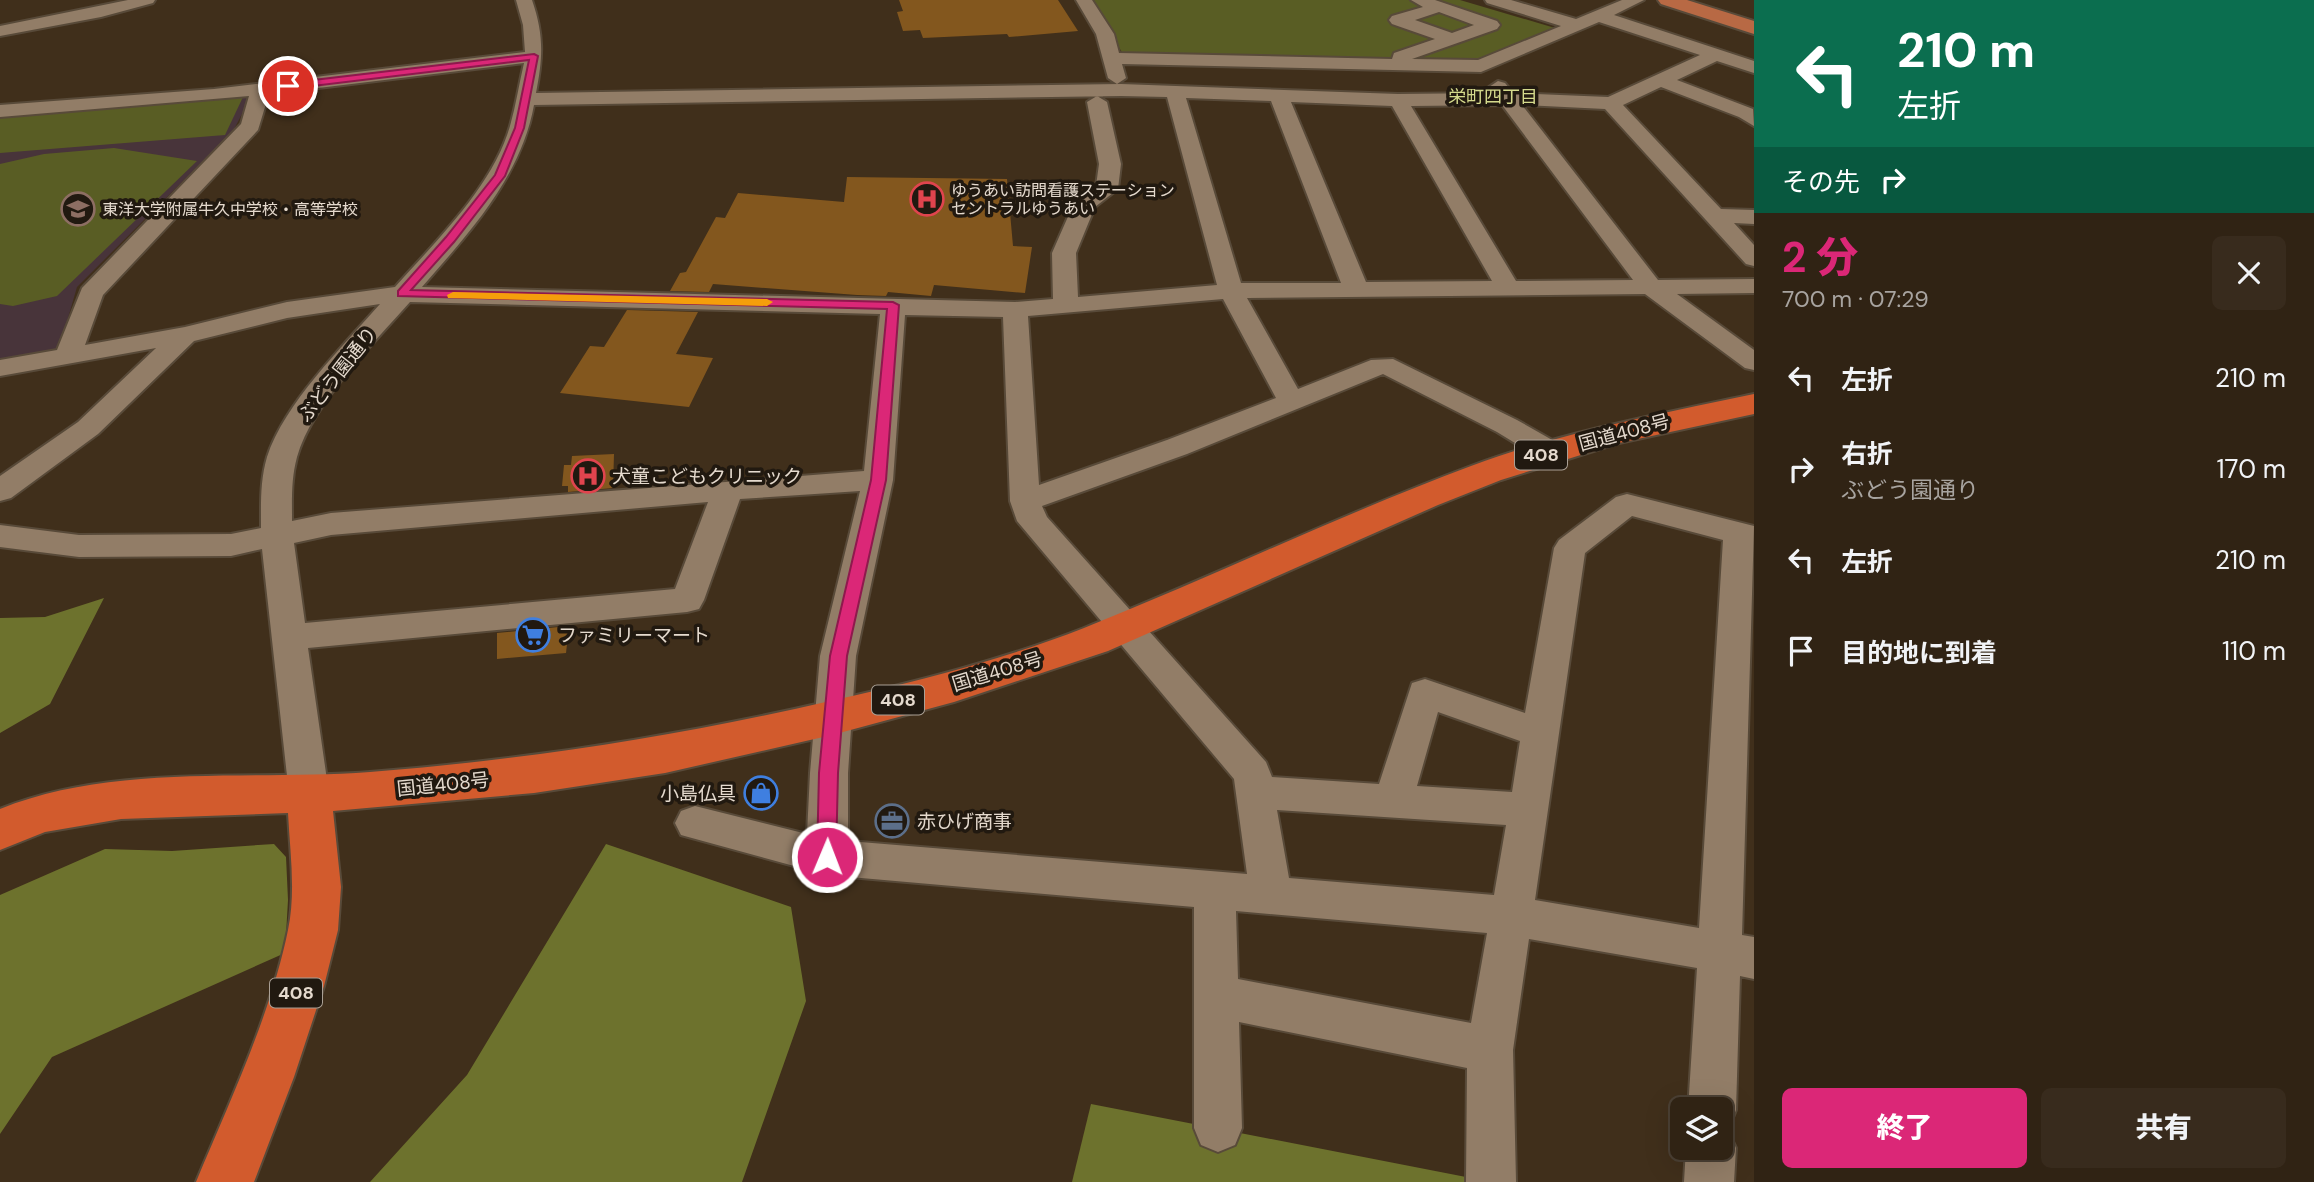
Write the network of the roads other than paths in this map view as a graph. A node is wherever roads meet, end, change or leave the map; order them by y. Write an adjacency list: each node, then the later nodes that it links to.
1 (147, 0): 12 (street)
2 (524, 0): 15 (street, ぶどう園通り)
3 (1084, 0): 17 (street)
4 (1419, 0): 8 (street)
5 (1493, 0): 10 (street)
6 (1636, 0): 9 (street)
7 (1668, 0): 11 (main road)
8 (1439, 7): 13 (street); 13 (street)
9 (1599, 10): 10 (street); 14 (street)
10 (1577, 25): 18 (street)
11 (1754, 28)
12 (0, 31)
13 (1452, 39): 16 (street)
14 (1717, 54): 19 (street); 20 (street)
15 (534, 56): 21 (street); 26 (street, ぶどう園通り)
16 (1399, 57)
17 (1111, 58): 18 (street); 22 (street)
18 (1481, 66): 27 (street)
19 (1754, 67)
20 (1661, 80): 30 (street); 32 (street)
21 (261, 89): 31 (street); 46 (street)
22 (1121, 90): 23 (street); 24 (street); 29 (street)
23 (1030, 93): 26 (street); 29 (street)
24 (1175, 93): 25 (street); 40 (street)
25 (1279, 97): 28 (street); 39 (street)
26 (527, 99): 41 (street, ぶどう園通り)
27 (1508, 99): 28 (street); 30 (street); 38 (street)
28 (1398, 100): 37 (street)
29 (1097, 102): 43 (street)
30 (1611, 103): 33 (street)
31 (0, 111)
32 (1754, 120)
33 (1713, 216): 34 (street); 35 (street)
34 (1754, 216)
35 (1754, 259)
36 (1754, 286): 38 (street)
37 (1508, 288): 38 (street); 39 (street)
38 (1652, 288): 47 (street)
39 (1356, 289): 40 (street)
40 (1231, 291): 43 (street); 49 (street)
41 (402, 294): 42 (street); 45 (street); 58 (street, ぶどう園通り)
42 (893, 305): 44 (street); 52 (street)
43 (1066, 306): 44 (street)
44 (1015, 310): 55 (street)
45 (185, 335): 46 (street); 54 (street)
46 (67, 358): 48 (street)
47 (1754, 362)
48 (0, 368)
49 (1292, 402): 51 (street); 55 (street)
50 (1754, 404): 51 (highway, 国道408号 / 408)
51 (1551, 452): 59 (highway, 国道408号 / 408)
52 (878, 480): 53 (street); 61 (street)
53 (728, 490): 58 (street); 60 (street)
54 (0, 491)
55 (1025, 501): 59 (street)
56 (0, 536): 58 (street)
57 (1746, 536): 62 (street); 73 (street)
58 (278, 537): 60 (street, ぶどう園通り)
59 (1125, 628): 61 (highway, 国道408号 / 408); 63 (street)
60 (288, 637): 64 (street, ぶどう園通り)
61 (832, 718): 64 (highway, 国道408号 / 408); 69 (street)
62 (1540, 733): 65 (street); 66 (street)
63 (1255, 792): 65 (street); 71 (street)
64 (309, 794): 68 (highway, 国道408号 / 408); 79 (highway, 408)
65 (1392, 801): 66 (street)
66 (1527, 810): 72 (street)
67 (695, 822): 69 (street)
68 (0, 830)
69 (827, 857): 70 (street)
70 (1215, 890): 71 (street); 74 (street)
71 (1271, 895): 72 (street)
72 (1511, 916): 73 (street); 75 (street)
73 (1736, 955): 76 (street)
74 (1216, 996): 75 (street); 77 (street)
75 (1490, 1050): 80 (street)
76 (1714, 1097)
77 (1218, 1128)
78 (1710, 1160): 81 (street)
79 (225, 1182)
80 (1491, 1182)
81 (1709, 1182)

